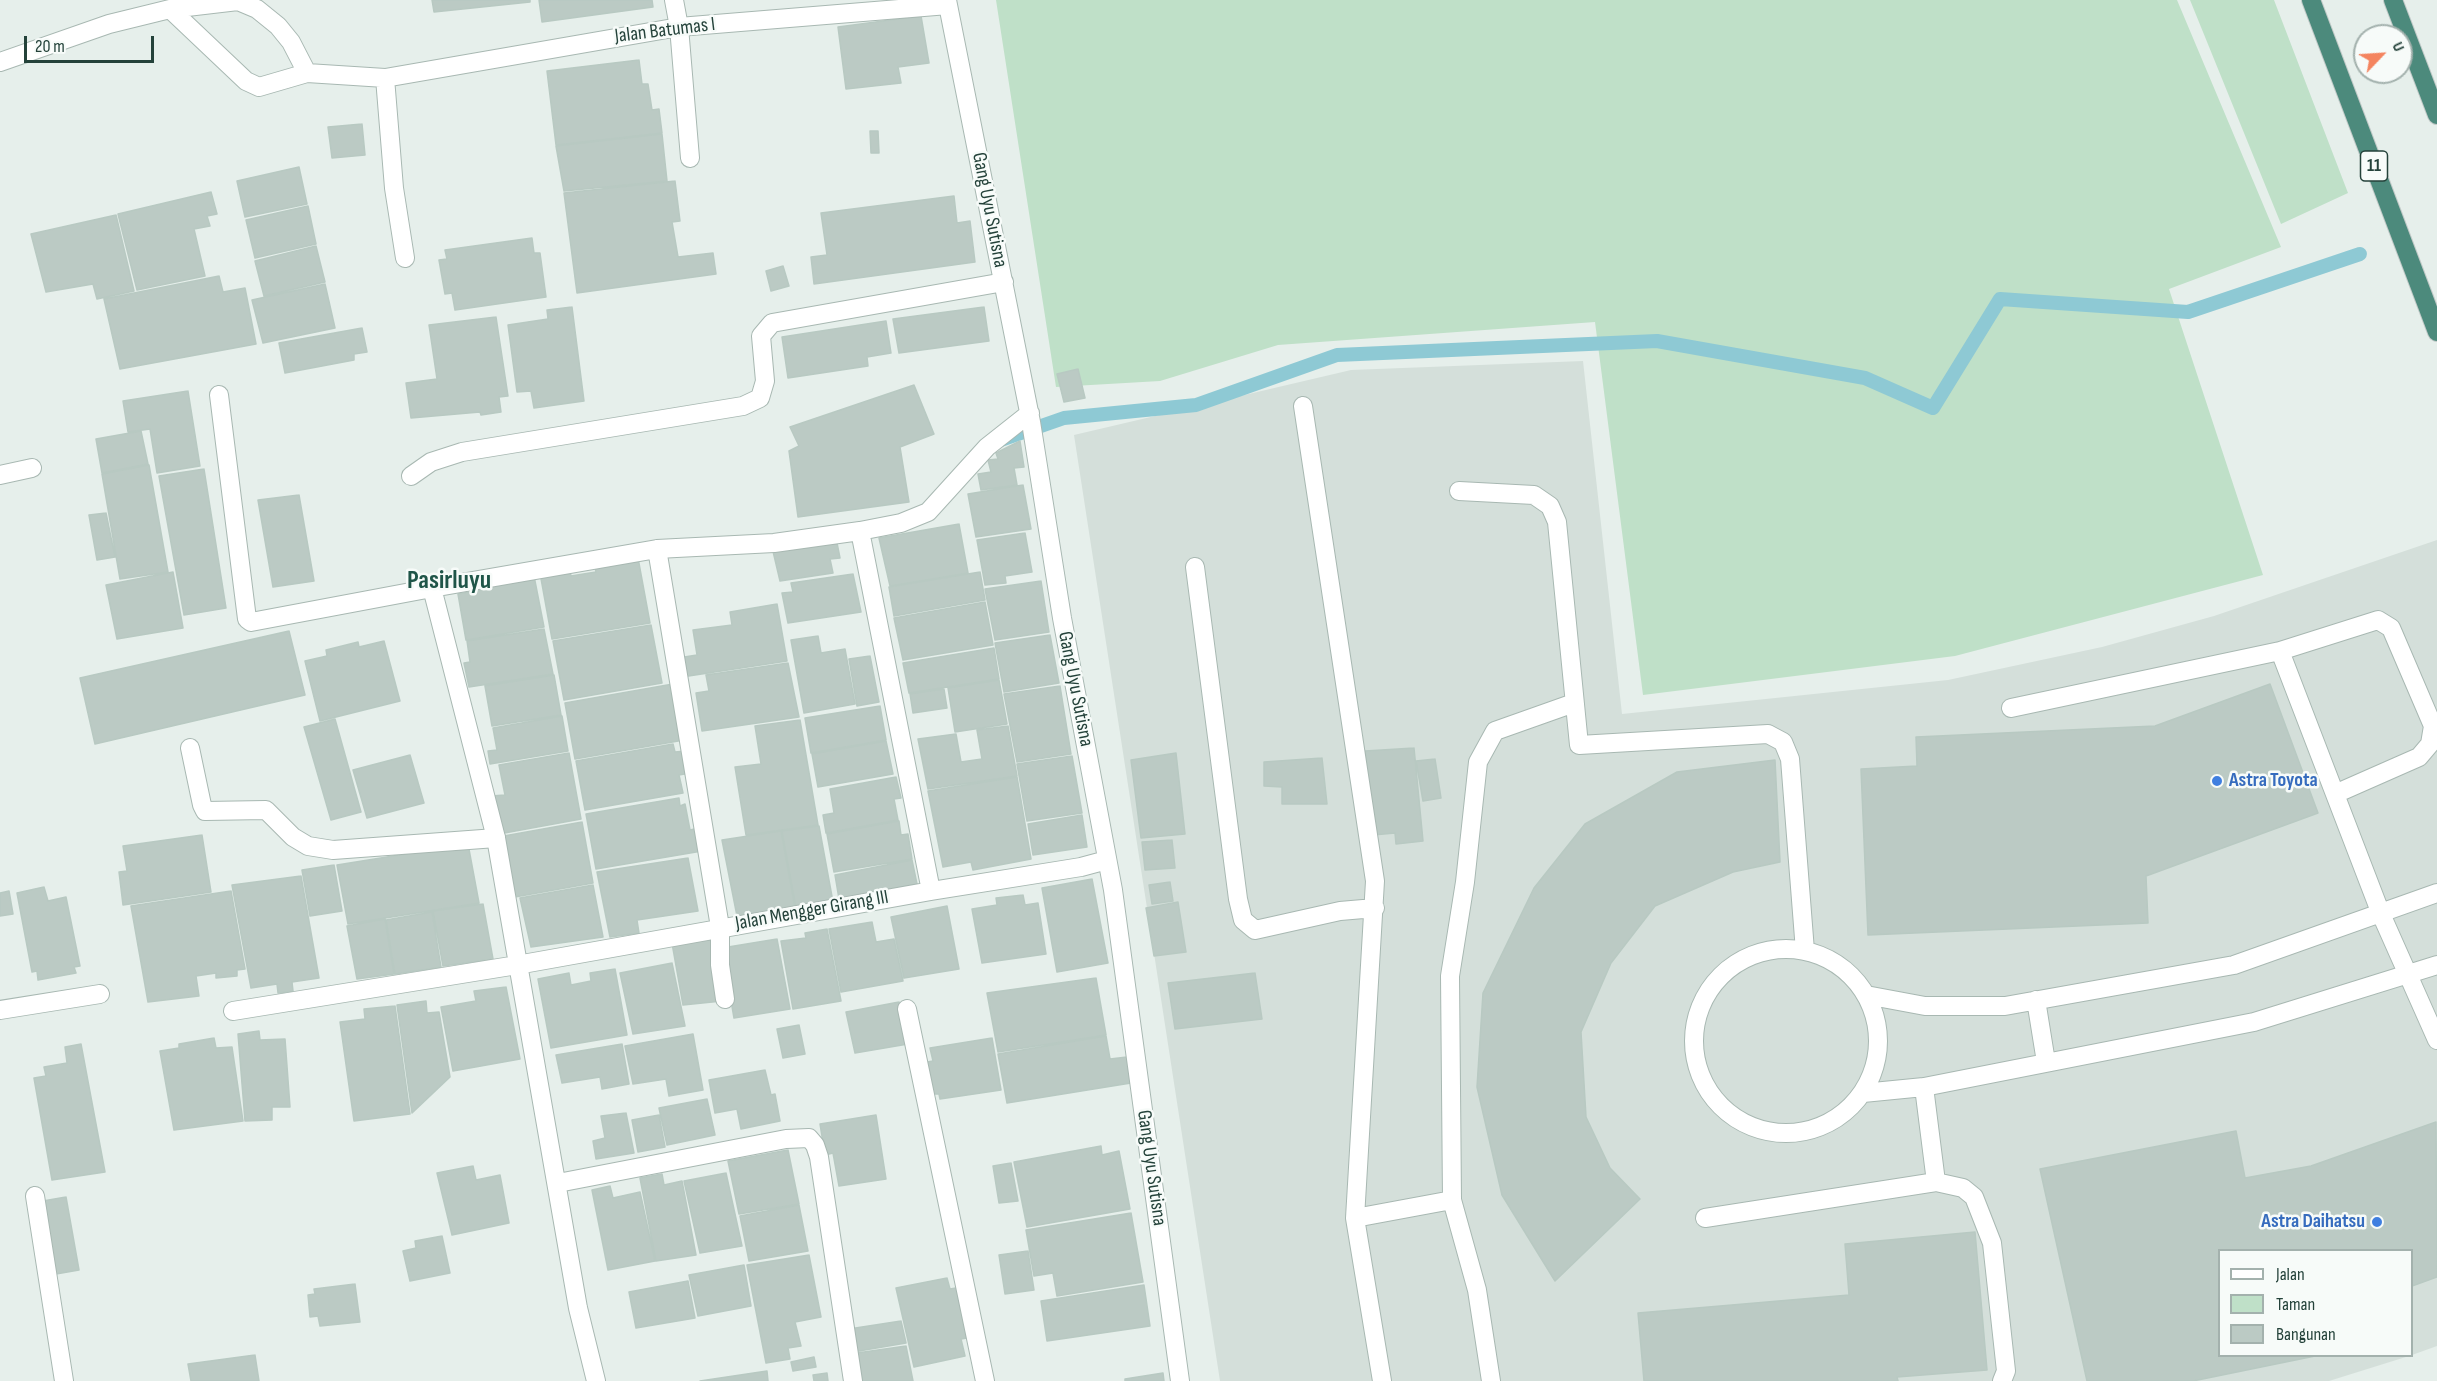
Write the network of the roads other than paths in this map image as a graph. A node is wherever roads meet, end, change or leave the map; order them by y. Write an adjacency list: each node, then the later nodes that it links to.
1 (674, 0): 6 (street)
2 (2311, 0): 14 (highway, 11)
3 (2393, 0): 10 (highway)
4 (948, 3): 6 (street, Jalan Batumas I); 13 (street, Gang Uyu Sutisna)
5 (170, 9): 7 (street); 8 (street, Jalan Batumas I); 8 (street)
6 (679, 27): 9 (street, Jalan Batumas I); 11 (street)
7 (0, 62)
8 (307, 73): 9 (street, Jalan Batumas I)
9 (386, 78): 12 (street)
10 (2437, 115)
11 (690, 158)
12 (405, 258)
13 (1004, 282): 17 (street, Gang Uyu Sutisna); 20 (street)
14 (2437, 332)
15 (219, 394): 25 (street)
16 (1303, 406): 35 (street)
17 (1032, 424): 22 (street); 32 (street, Gang Uyu Sutisna)
18 (32, 468): 19 (street)
19 (0, 476)
20 (411, 476)
21 (1459, 491): 27 (street)
22 (860, 531): 23 (street); 33 (street)
23 (657, 549): 25 (street); 37 (street)
24 (1195, 567): 35 (street)
25 (432, 588): 31 (street)
26 (2280, 651): 28 (street); 30 (street); 30 (street)
27 (1574, 704): 38 (street); 56 (street)
28 (2011, 708)
29 (190, 748): 31 (street)
30 (2335, 794): 36 (street)
31 (496, 838): 39 (street)
32 (1107, 860): 33 (street, Jalan Mengger Girang III); 63 (street, Gang Uyu Sutisna)
33 (931, 891): 37 (street, Jalan Mengger Girang III)
34 (2437, 893): 36 (street)
35 (1375, 908): 57 (street)
36 (2381, 914): 41 (street); 45 (street)
37 (720, 927): 39 (street, Jalan Mengger Girang III); 44 (street)
38 (1805, 951): 43 (street); 52 (street)
39 (517, 965): 48 (street, Jalan Mengger Girang III); 54 (street)
40 (2437, 965): 41 (street)
41 (2409, 974): 49 (street); 50 (street)
42 (100, 994): 47 (street)
43 (1866, 995): 45 (street); 52 (street)
44 (725, 999)
45 (2036, 1000): 50 (street)
46 (907, 1009): 62 (street)
47 (0, 1010)
48 (233, 1011)
49 (2437, 1040)
50 (2046, 1062): 51 (street)
51 (1924, 1087): 52 (street); 53 (street)
52 (1863, 1093)
53 (1936, 1182): 58 (street); 66 (street)
54 (558, 1183): 60 (street); 61 (street)
55 (34, 1196): 59 (street)
56 (1452, 1200): 57 (street); 65 (street)
57 (1356, 1218): 64 (street)
58 (1705, 1218)
59 (64, 1381)
60 (596, 1381)
61 (853, 1381)
62 (985, 1381)
63 (1180, 1381)
64 (1382, 1381)
65 (1491, 1381)
66 (2002, 1381)

